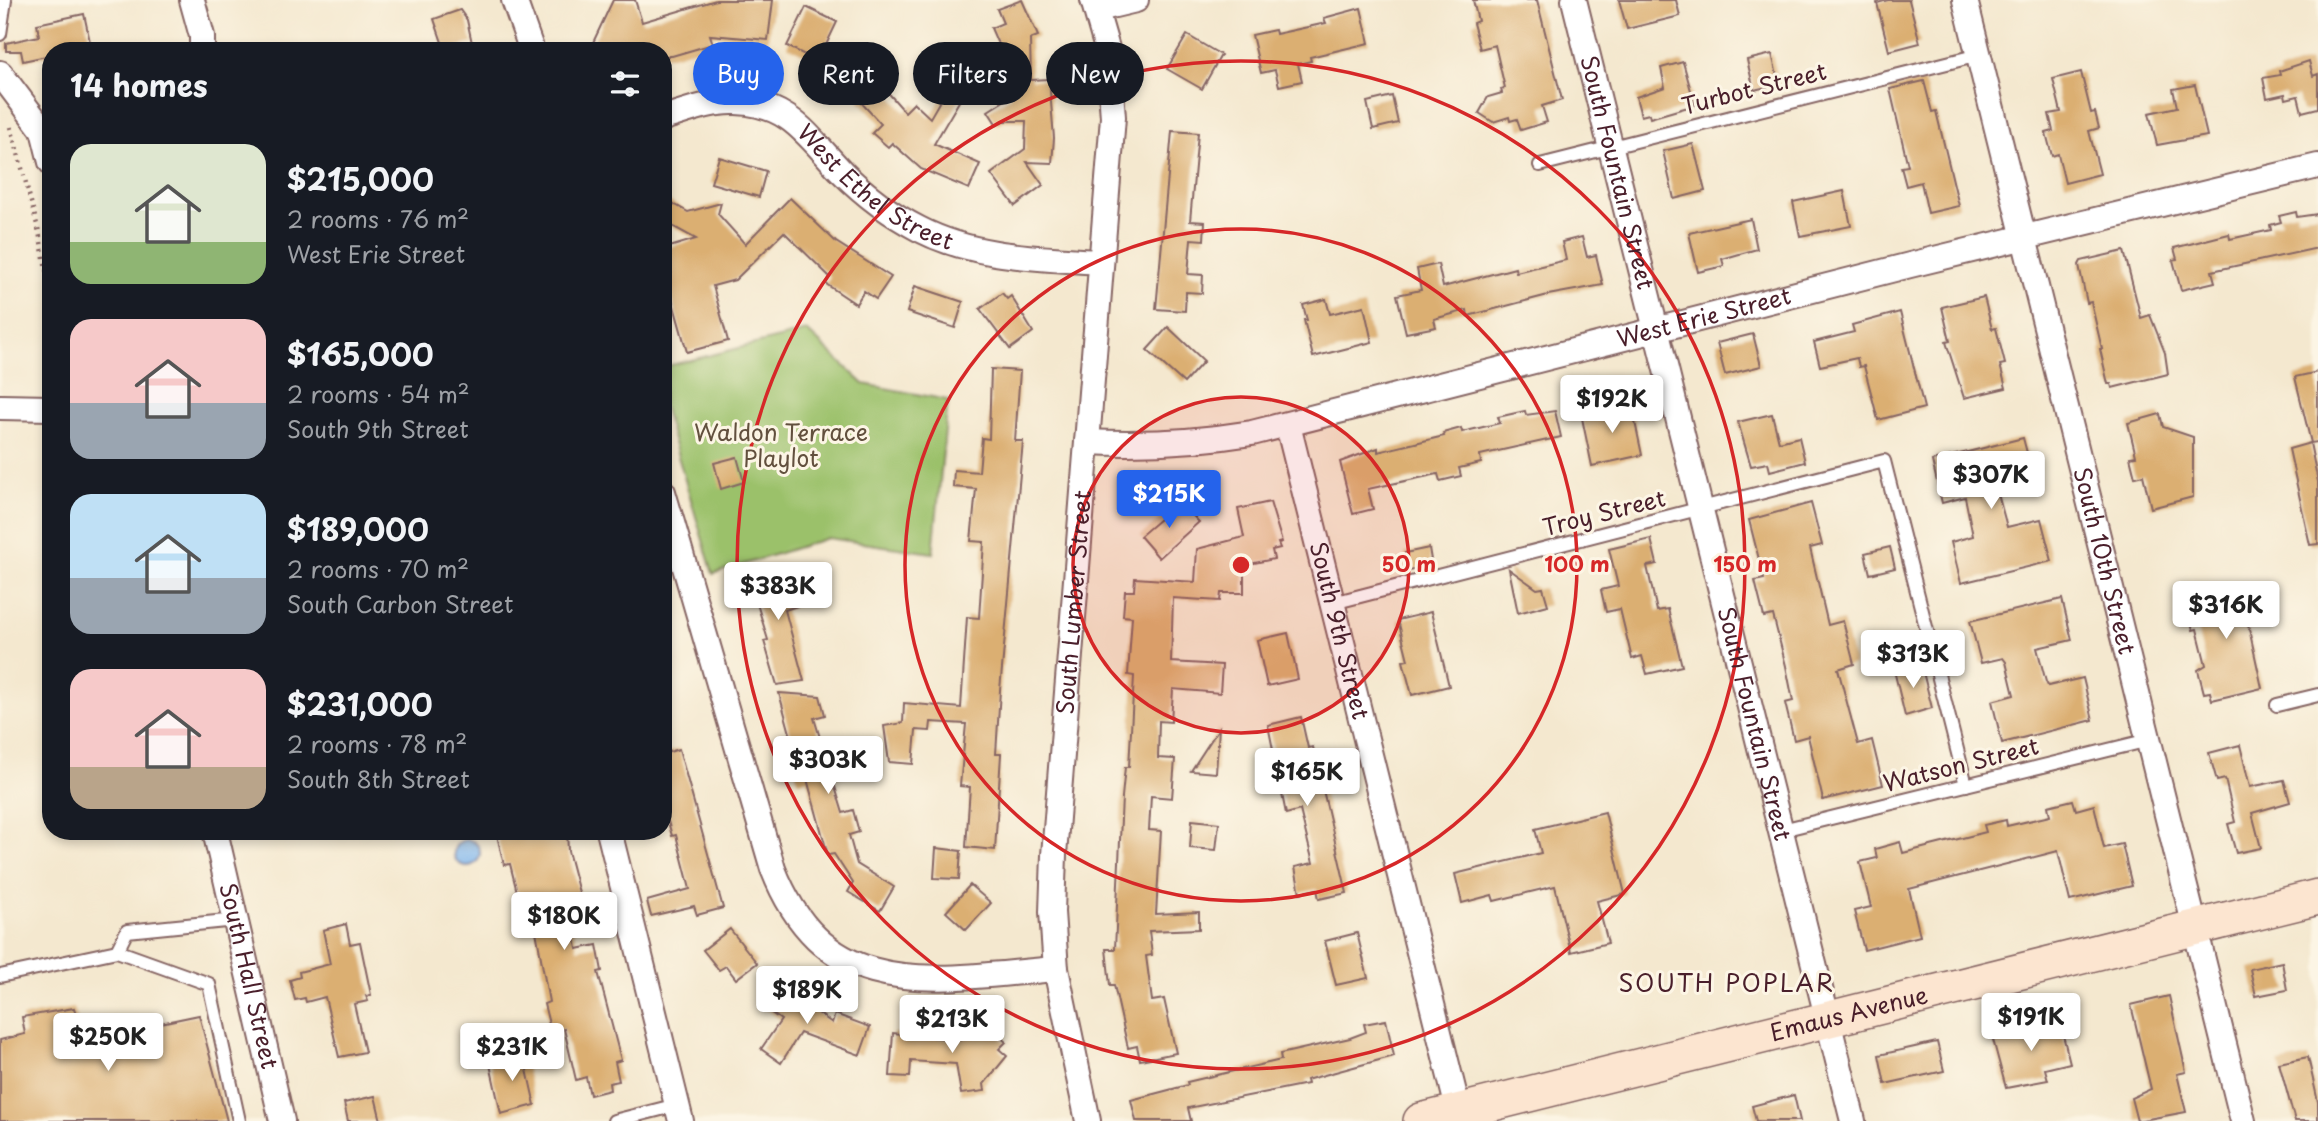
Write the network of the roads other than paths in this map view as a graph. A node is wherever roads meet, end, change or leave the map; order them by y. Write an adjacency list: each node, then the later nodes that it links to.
1 (5, 0): 8 (lane)
2 (192, 0): 9 (street)
3 (514, 0): 10 (street)
4 (1136, 0): 7 (street)
5 (1574, 0): 15 (street, South Fountain Street)
6 (1965, 0): 11 (street, South 10th Street)
7 (1095, 5): 19 (street, South Lumber Street)
8 (0, 34)
9 (202, 42)
10 (529, 42)
11 (1979, 55): 15 (lane, Turbot Street); 18 (street, South 10th Street)
12 (7, 83): 14 (street)
13 (672, 115): 19 (street, West Ethel Street)
14 (42, 127)
15 (1609, 145): 16 (lane, Turbot Street); 20 (street, South Fountain Street)
16 (1541, 165)
17 (2318, 166): 18 (street, West Erie Street)
18 (2024, 237): 20 (street, West Erie Street); 30 (street, South 10th Street)
19 (1100, 262): 24 (street, South Lumber Street)
20 (1657, 329): 23 (street, West Erie Street); 25 (street, South Fountain Street)
21 (0, 407): 22 (street)
22 (42, 408)
23 (1288, 425): 24 (street, West Erie Street); 27 (street, South 9th Street)
24 (1087, 442): 39 (street, South Lumber Street)
25 (1700, 510): 27 (lane, Troy Street); 31 (lane, Troy Street); 32 (street, South Fountain Street)
26 (672, 523): 39 (street)
27 (1333, 603): 43 (street, South 9th Street)
28 (2318, 695): 29 (lane)
29 (2277, 705)
30 (2149, 740): 31 (lane, Watson Street); 37 (street, South 10th Street)
31 (1966, 785): 32 (lane, Watson Street)
32 (1782, 830): 41 (street, South Fountain Street)
33 (217, 840): 36 (street, South Hall Street)
34 (610, 840): 42 (street)
35 (2318, 897): 37 (main road, Emaus Avenue)
36 (236, 920): 38 (lane); 45 (street, South Hall Street)
37 (2197, 928): 41 (main road, Emaus Avenue); 50 (street, South 10th Street)
38 (117, 951): 40 (lane); 44 (lane)
39 (1056, 969): 47 (street, South Lumber Street)
40 (0, 976)
41 (1827, 1020): 43 (main road, Emaus Avenue); 49 (street, South Fountain Street)
42 (679, 1113): 46 (lane)
43 (1460, 1116): 48 (main road, Emaus Avenue)
44 (239, 1121)
45 (282, 1121)
46 (614, 1121)
47 (1088, 1121)
48 (1421, 1121)
49 (1853, 1121)
50 (2243, 1121)

